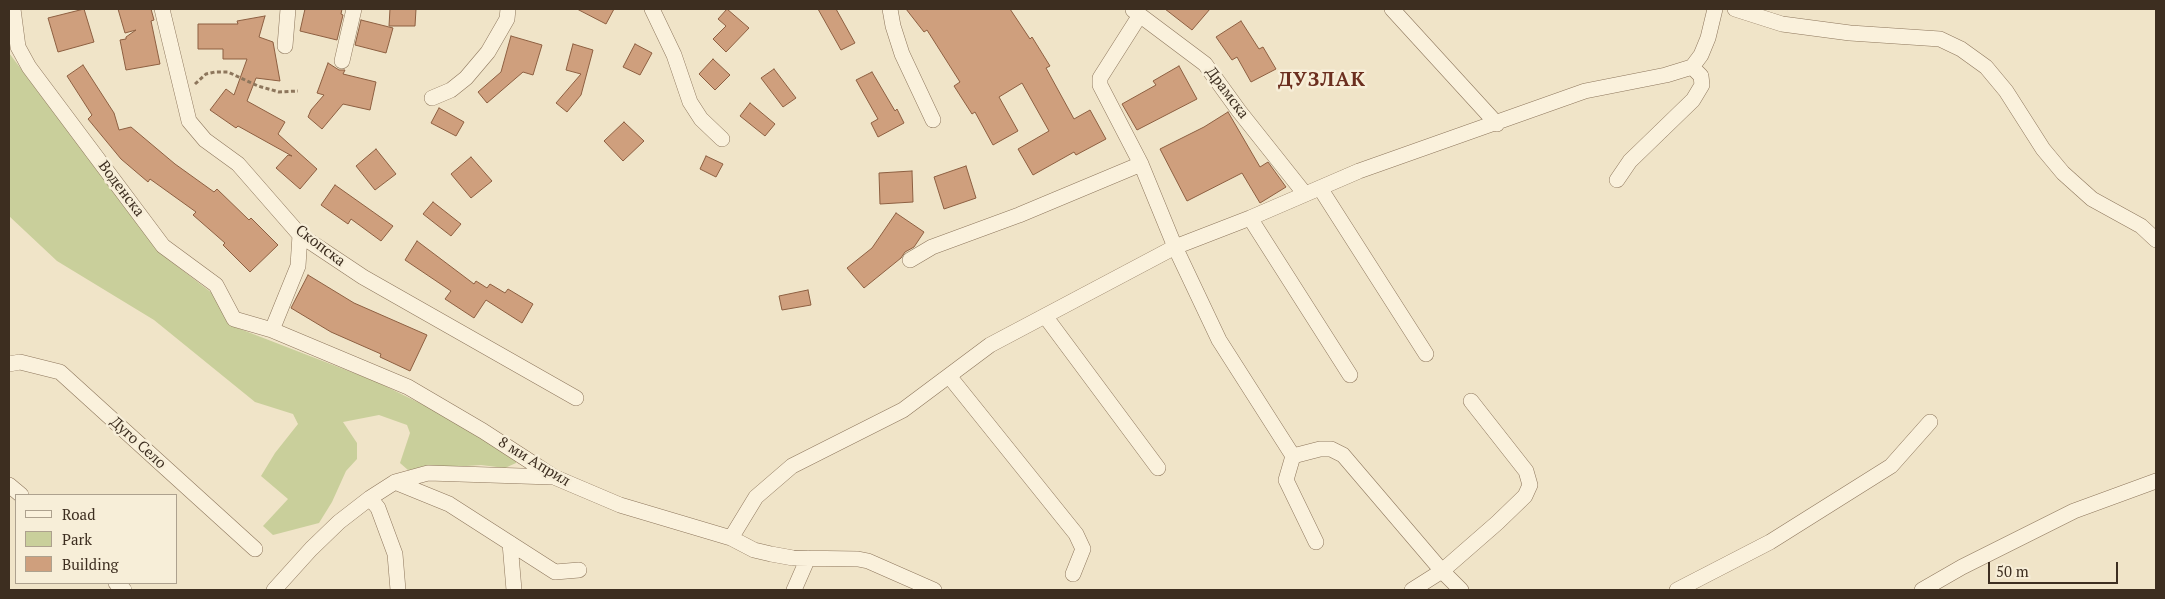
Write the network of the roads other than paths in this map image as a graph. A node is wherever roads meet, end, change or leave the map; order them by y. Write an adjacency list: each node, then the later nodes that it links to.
1 (13, 9): 29 (street, Воденска)
2 (162, 9): 24 (street, Скопска)
3 (288, 9): 12 (street)
4 (354, 9): 13 (street)
5 (508, 9): 15 (street)
6 (652, 9): 18 (street)
7 (890, 9): 16 (street)
8 (1392, 9): 17 (street)
9 (1715, 9): 14 (street)
10 (1735, 9): 25 (street)
11 (1136, 12): 19 (street); 22 (street, Драмска)
12 (285, 46)
13 (342, 61)
14 (1692, 67): 17 (street); 20 (street)
15 (432, 98)
16 (933, 120)
17 (1497, 124): 21 (street)
18 (722, 139)
19 (1141, 164): 26 (street); 27 (street)
20 (1617, 180)
21 (1320, 188): 22 (street); 30 (street)
22 (1305, 194): 23 (street)
23 (1250, 218): 26 (street); 32 (street)
24 (300, 234): 29 (street); 34 (street, Скопска)
25 (2156, 240)
26 (1175, 248): 28 (street); 37 (street)
27 (910, 260)
28 (1045, 316): 33 (street); 38 (street)
29 (272, 330): 39 (street, 8 ми Април)
30 (1426, 354)
31 (9, 364): 48 (street, Дуго Село)
32 (1350, 375)
33 (949, 376): 45 (street); 52 (street)
34 (576, 398)
35 (1471, 401): 51 (street)
36 (1930, 422): 61 (street)
37 (1293, 456): 46 (street); 51 (street)
38 (1158, 468)
39 (554, 477): 41 (street); 45 (street, 8 ми Април)
40 (2156, 481): 62 (street)
41 (395, 482): 44 (street); 47 (street)
42 (9, 485): 43 (street)
43 (20, 494)
44 (370, 498): 53 (street); 54 (street)
45 (731, 538): 49 (street, 8 ми Април)
46 (1316, 542)
47 (510, 543): 50 (street); 55 (street)
48 (255, 549)
49 (808, 558): 56 (street); 57 (street, 8 ми Април)
50 (579, 570)
51 (1442, 571): 58 (street); 59 (street); 60 (street)
52 (1073, 574)
53 (274, 590)
54 (398, 590)
55 (514, 590)
56 (794, 590)
57 (934, 590)
58 (1412, 590)
59 (1416, 590)
60 (1461, 590)
61 (1677, 590)
62 (1922, 590)

